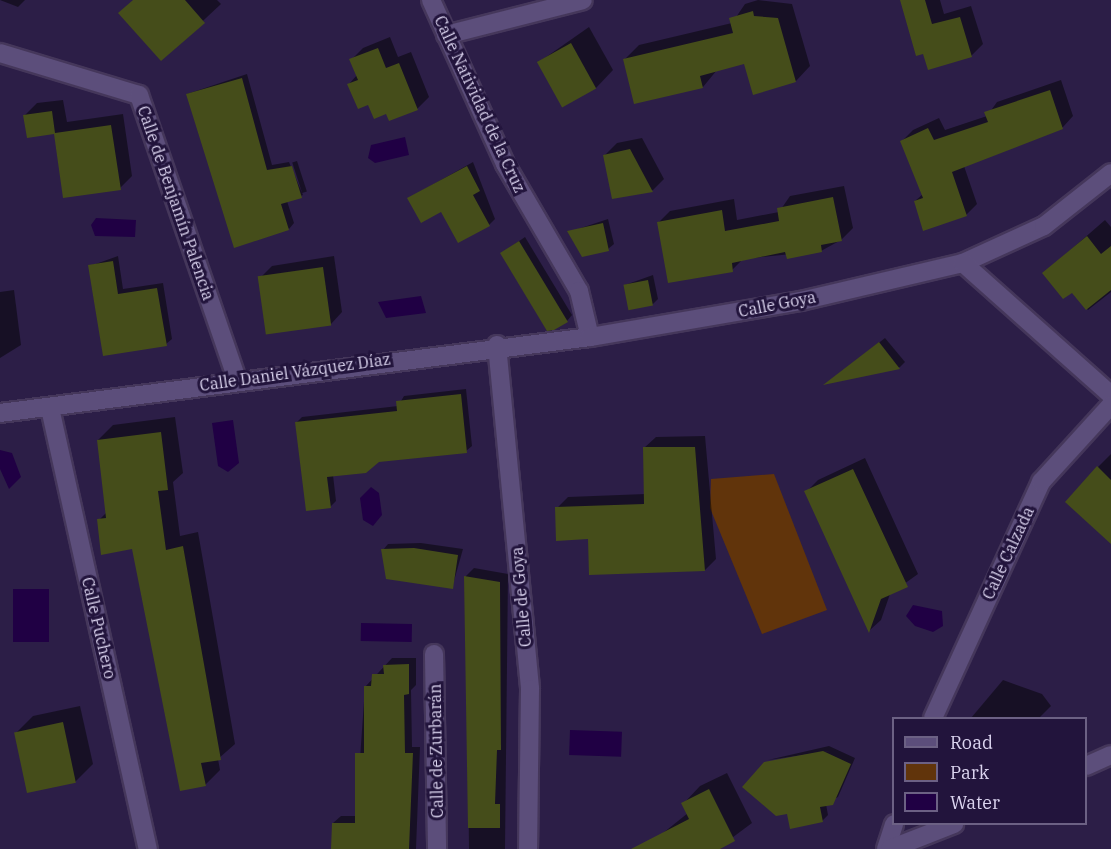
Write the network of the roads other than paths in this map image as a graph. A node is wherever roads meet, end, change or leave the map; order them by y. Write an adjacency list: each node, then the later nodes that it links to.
1 (431, 0): 3 (street, Calle Natividad de la Cruz)
2 (583, 0): 3 (street)
3 (446, 35): 7 (street, Calle Natividad de la Cruz)
4 (0, 53): 9 (street, Calle de Benjamín Palencia)
5 (1111, 173): 6 (street, Calle Goya)
6 (963, 263): 7 (street, Calle Goya); 10 (street)
7 (590, 337): 8 (street, Calle Daniel Vázquez Díaz)
8 (497, 345): 9 (street, Calle Daniel Vázquez Díaz); 22 (street, Calle de Goya)
9 (237, 379): 12 (street, Calle Daniel Vázquez Díaz)
10 (1111, 395)
11 (1111, 405): 15 (street, Calle Calzada)
12 (50, 408): 13 (street, Calle Daniel Vázquez Díaz); 20 (street, Calle Puchero)
13 (0, 413)
14 (434, 654): 21 (street, Calle de Zurbarán)
15 (933, 717)
16 (1111, 755): 17 (street)
17 (1087, 766)
18 (894, 825): 23 (street)
19 (951, 825): 23 (street)
20 (148, 849)
21 (437, 849)
22 (528, 849)
23 (888, 849)

